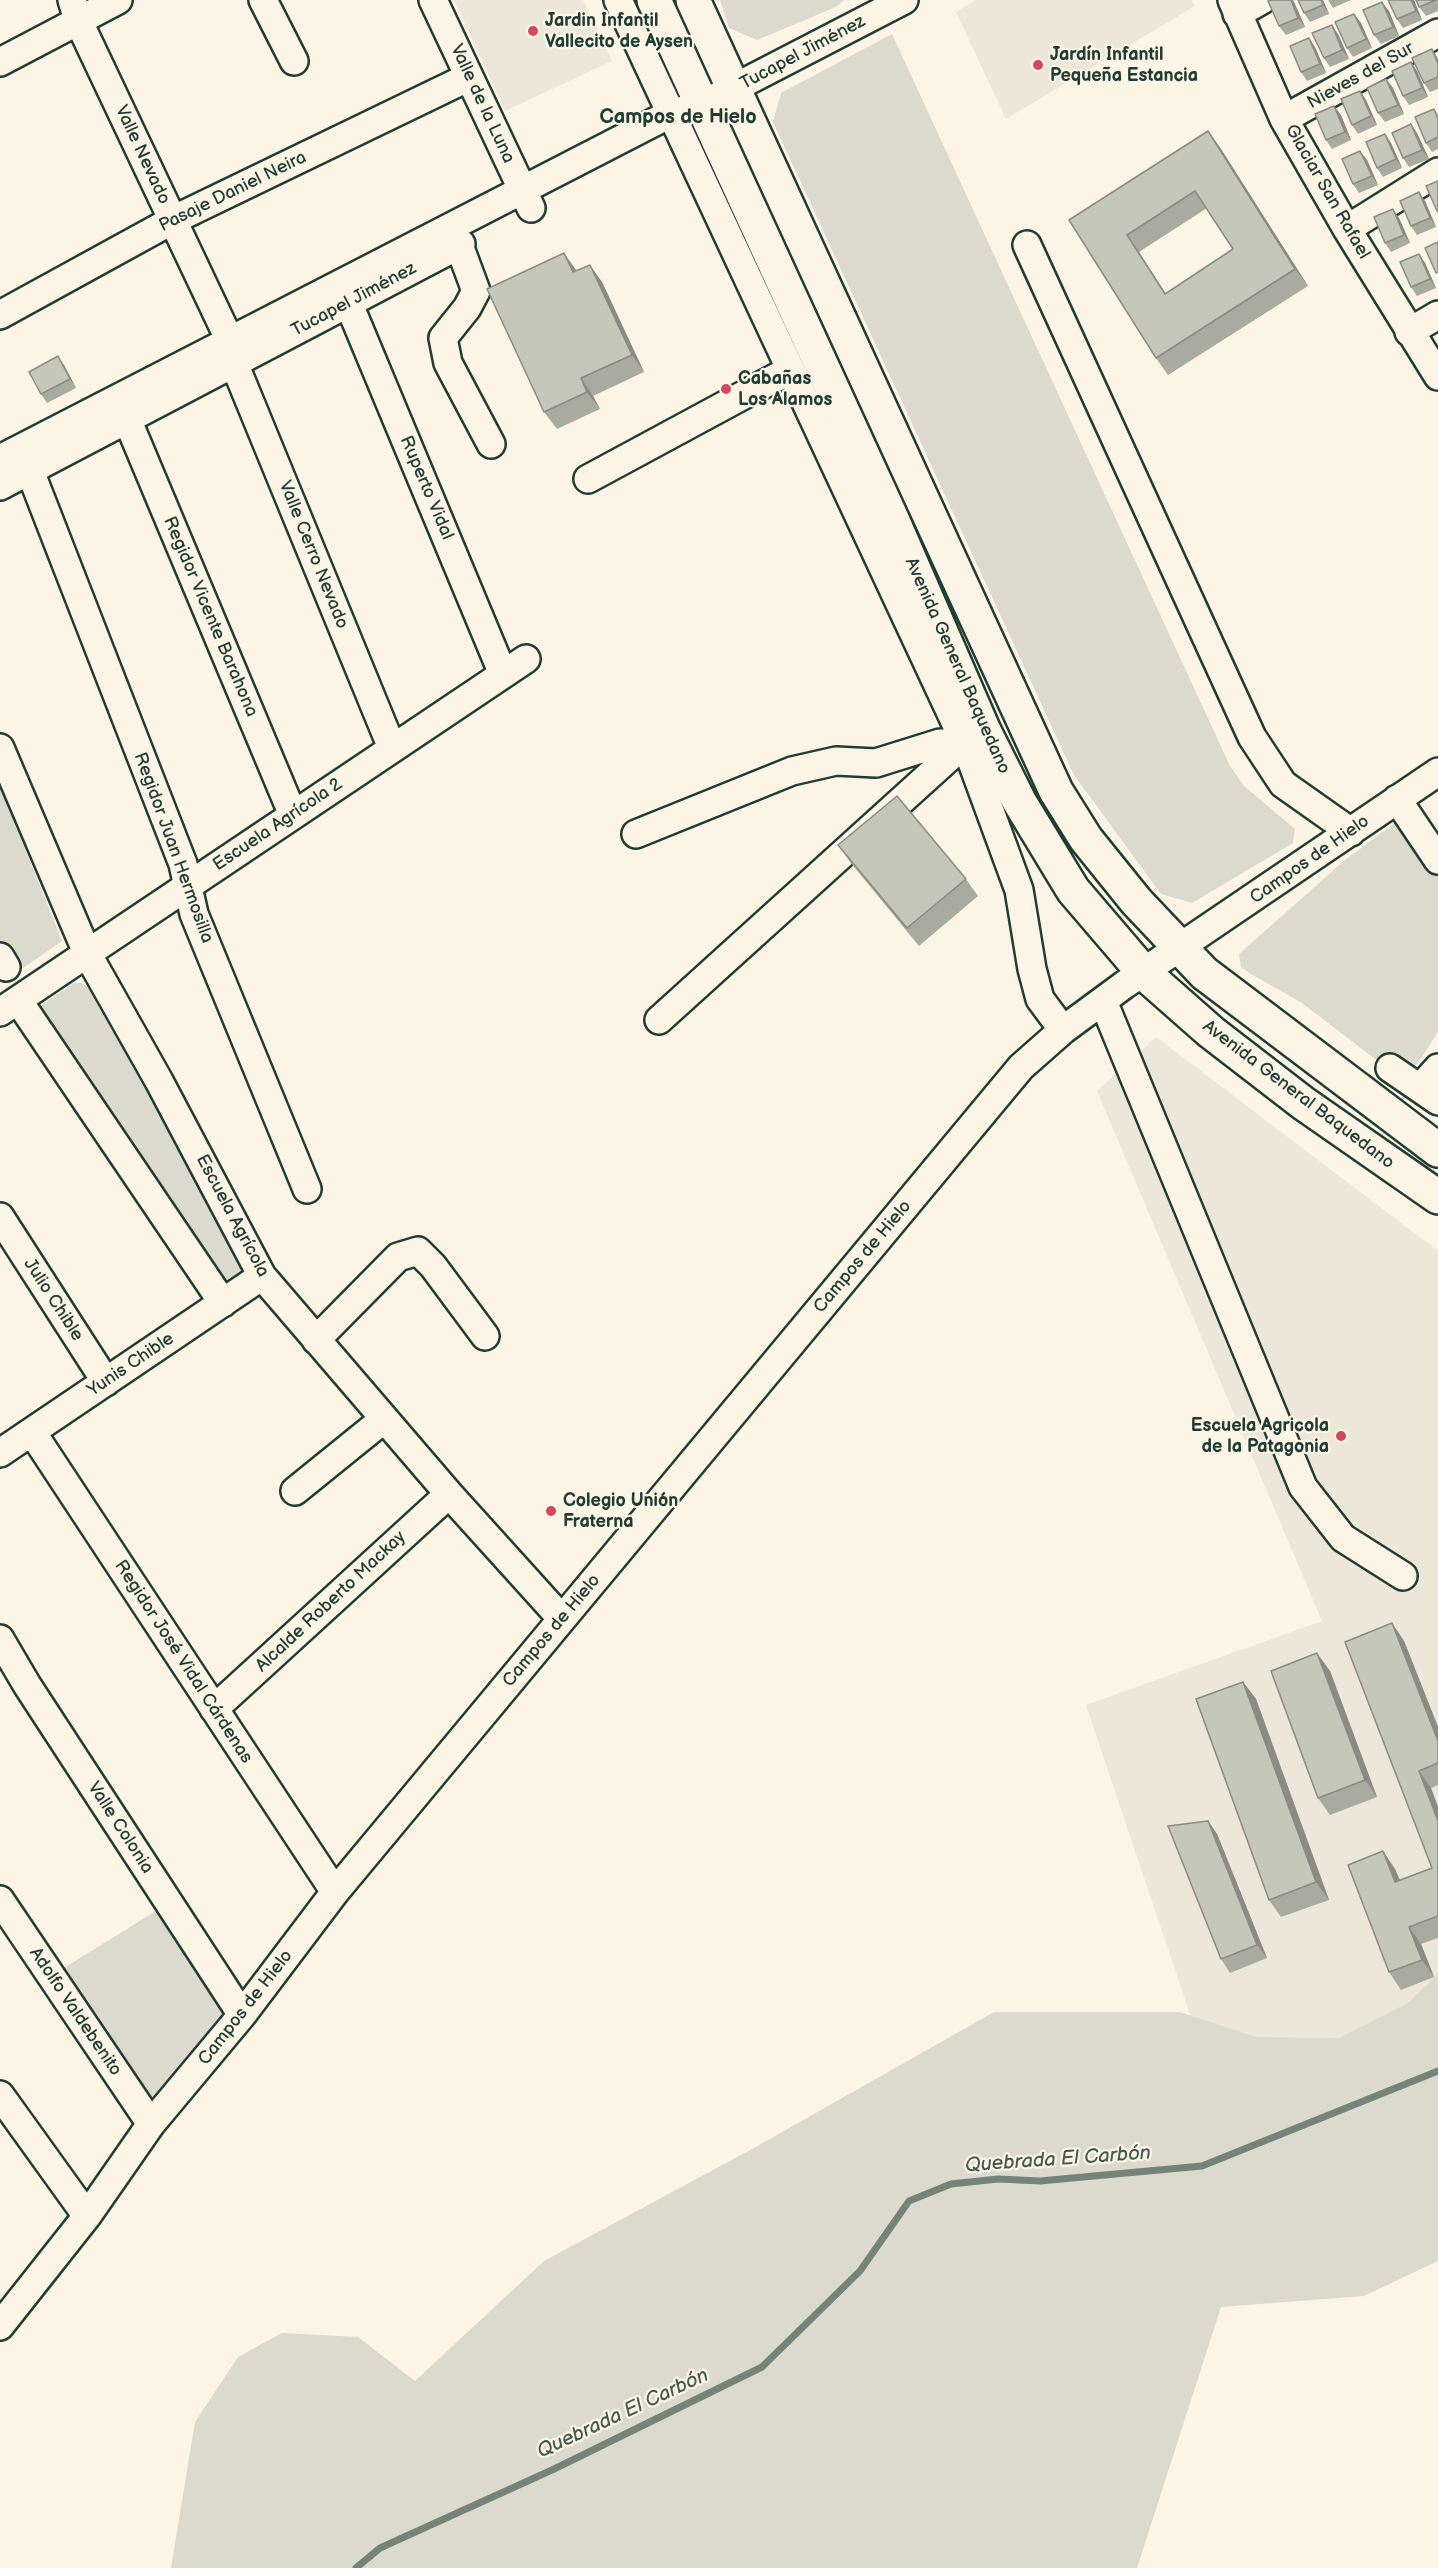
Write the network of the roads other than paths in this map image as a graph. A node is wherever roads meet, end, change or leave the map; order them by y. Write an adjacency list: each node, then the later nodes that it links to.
1 (118, 0): 10 (street)
2 (263, 0): 12 (street)
3 (433, 0): 14 (street, Valle de la Luna)
4 (618, 0): 18 (street, Avenida General Baquedano)
5 (654, 0): 16 (main road, Avenida General Baquedano)
6 (693, 0): 15 (main road, Avenida General Baquedano)
7 (1262, 0): 9 (street)
8 (896, 2): 15 (street, Tucapel Jiménez)
9 (1234, 7): 17 (street, Glaciar San Rafael)
10 (75, 10): 13 (street); 21 (street, Valle Nevado)
11 (1438, 33): 17 (street, Nieves del Sur)
12 (294, 61)
13 (0, 62)
14 (469, 77): 20 (street, Valle de la Luna); 21 (street, Pasaje Daniel Neira)
15 (732, 89): 16 (street, Tucapel Jiménez); 50 (main road, Avenida General Baquedano)
16 (701, 105): 18 (street, Tucapel Jiménez); 52 (main road, Avenida General Baquedano)
17 (1284, 119): 22 (street, Glaciar San Rafael)
18 (673, 121): 20 (street, Tucapel Jiménez); 30 (street, Avenida General Baquedano)
19 (1438, 172): 22 (street)
20 (527, 200): 23 (street, Tucapel Jiménez); 29 (street, Tucapel Jiménez)
21 (173, 220): 26 (street, Pasaje Daniel Neira); 29 (street, Valle Nevado)
22 (1347, 229): 28 (street, Glaciar San Rafael)
23 (459, 245): 25 (street, Tucapel Jiménez); 33 (street)
24 (1027, 245): 46 (street)
25 (348, 302): 29 (street, Tucapel Jiménez); 39 (street, Ruperto Vidal)
26 (0, 315)
27 (1438, 315): 28 (street)
28 (1409, 332): 31 (street, Glaciar San Rafael)
29 (232, 352): 32 (street, Tucapel Jiménez); 34 (street, Tucapel Jiménez); 42 (street, Valle Cerro Nevado)
30 (790, 370): 36 (street); 40 (street, Avenida General Baquedano)
31 (1438, 376)
32 (127, 419): 35 (street, Tucapel Jiménez); 45 (street, Regidor Vicente Barahona)
33 (491, 444)
34 (0, 459)
35 (30, 471): 37 (street, Tucapel Jiménez); 49 (street, Regidor Juan Hermosilla)
36 (588, 479)
37 (0, 486)
38 (526, 658): 39 (street, Escuela Agrícola 2)
39 (503, 674): 42 (street, Escuela Agrícola 2)
40 (965, 743): 47 (street); 55 (street); 56 (street, Avenida General Baquedano)
41 (0, 748): 51 (street, Escuela Agrícola)
42 (392, 748): 45 (street, Escuela Agrícola 2)
43 (1438, 772): 44 (street, Campos de Hielo)
44 (1397, 799): 46 (street, Campos de Hielo); 48 (street)
45 (293, 815): 49 (street, Escuela Agrícola 2)
46 (1352, 832): 50 (street, Campos de Hielo)
47 (636, 834)
48 (1438, 860)
49 (186, 886): 51 (street, Escuela Agrícola 2); 61 (street, Regidor Juan Hermosilla)
50 (1182, 949): 52 (street, Campos de Hielo); 60 (main road, Avenida General Baquedano)
51 (88, 955): 54 (street, Escuela Agrícola 2); 64 (street, Escuela Agrícola)
52 (1144, 973): 53 (street, Campos de Hielo); 62 (main road, Avenida General Baquedano)
53 (1103, 1001): 56 (street, Campos de Hielo); 74 (street)
54 (9, 1006): 65 (street)
55 (659, 1020)
56 (1063, 1030): 75 (street, Campos de Hielo)
57 (1390, 1068): 59 (street)
58 (1438, 1068): 59 (street)
59 (1429, 1094)
60 (1438, 1150)
61 (308, 1189)
62 (1438, 1197)
63 (0, 1217): 68 (street, Julio Chible)
64 (262, 1276): 65 (street, Yunis Chible); 67 (street, Escuela Agrícola)
65 (223, 1303): 68 (street, Yunis Chible)
66 (485, 1336): 67 (street)
67 (316, 1340): 69 (street, Escuela Agrícola)
68 (106, 1382): 70 (street, Yunis Chible)
69 (384, 1419): 72 (street); 73 (street, Escuela Agrícola)
70 (32, 1432): 71 (street, Yunis Chible); 77 (street, Regidor José Vidal Cárdenas)
71 (0, 1453)
72 (295, 1491)
73 (449, 1494): 75 (street, Escuela Agrícola); 77 (street, Alcalde Roberto Mackay)
74 (1403, 1576)
75 (562, 1619): 78 (street, Campos de Hielo)
76 (0, 1639): 80 (street, Valle Colonia)
77 (214, 1709): 78 (street, Regidor José Vidal Cárdenas)
78 (335, 1892): 80 (street, Campos de Hielo)
79 (0, 1900): 82 (street, Adolfo Valdebenito)
80 (242, 2016): 82 (street, Campos de Hielo)
81 (0, 2095): 83 (street)
82 (151, 2124): 83 (street, Campos de Hielo)
83 (87, 2216): 84 (street, Campos de Hielo)
84 (0, 2326)

